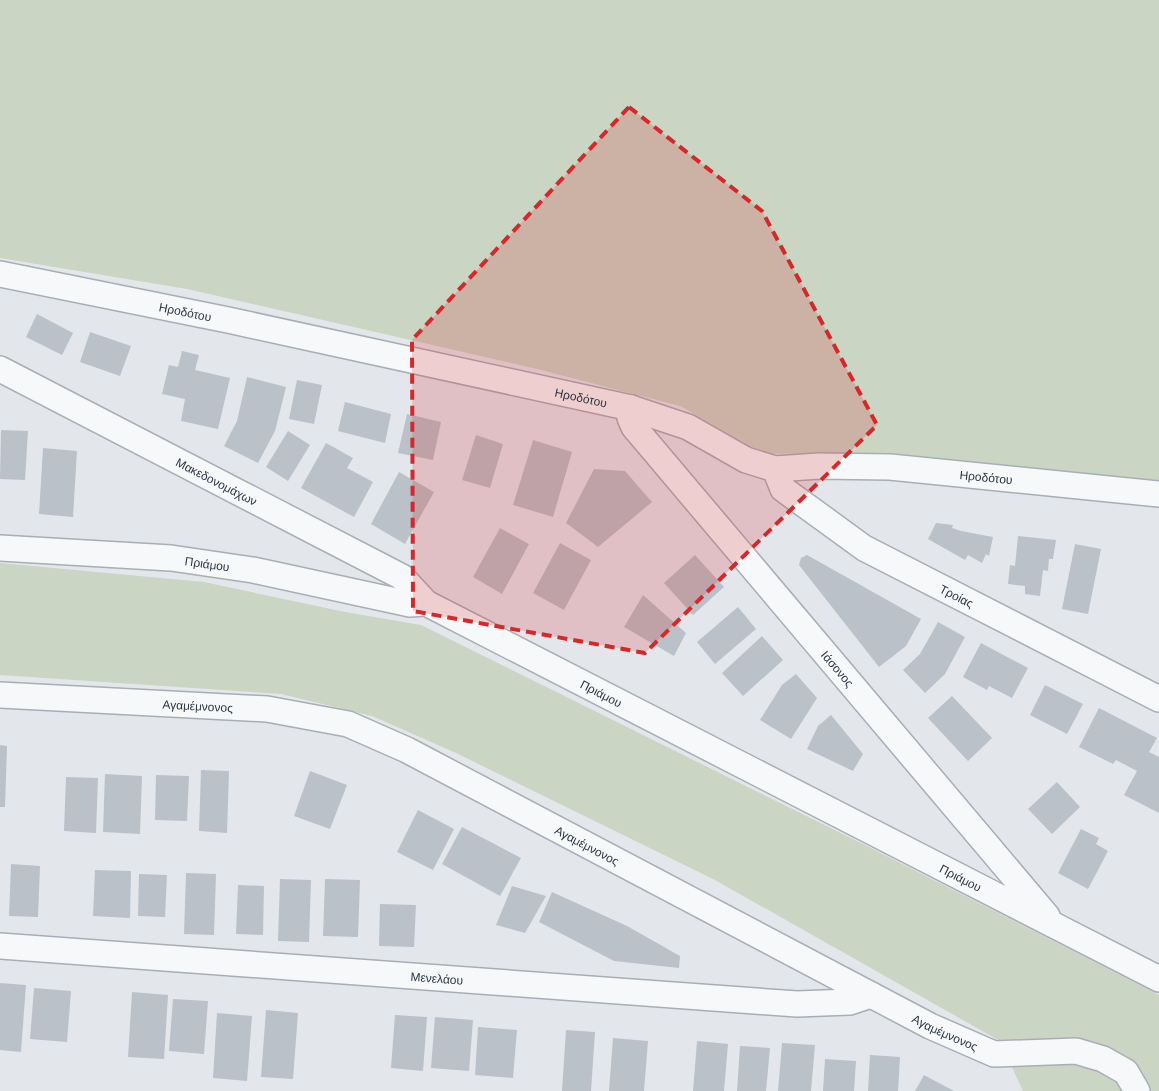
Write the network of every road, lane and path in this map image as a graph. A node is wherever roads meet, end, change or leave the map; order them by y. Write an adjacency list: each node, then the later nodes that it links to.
1 (0, 274): 3 (street, Ηροδότου)
2 (0, 369): 7 (street, Μακεδονομάχων)
3 (631, 408): 4 (street, Ηροδότου); 10 (street, Ιάσονος)
4 (775, 469): 5 (street, Ηροδότου); 9 (street, Τροίας)
5 (1159, 494)
6 (0, 548): 7 (street, Πριάμου)
7 (426, 603): 10 (street, Πριάμου)
8 (0, 695): 13 (street, Αγαμέμνονος)
9 (1159, 699)
10 (1055, 925): 12 (street, Πριάμου)
11 (0, 946): 13 (street, Μενελάου)
12 (1159, 979)
13 (871, 995): 14 (street, Αγαμέμνονος)
14 (1137, 1091)

